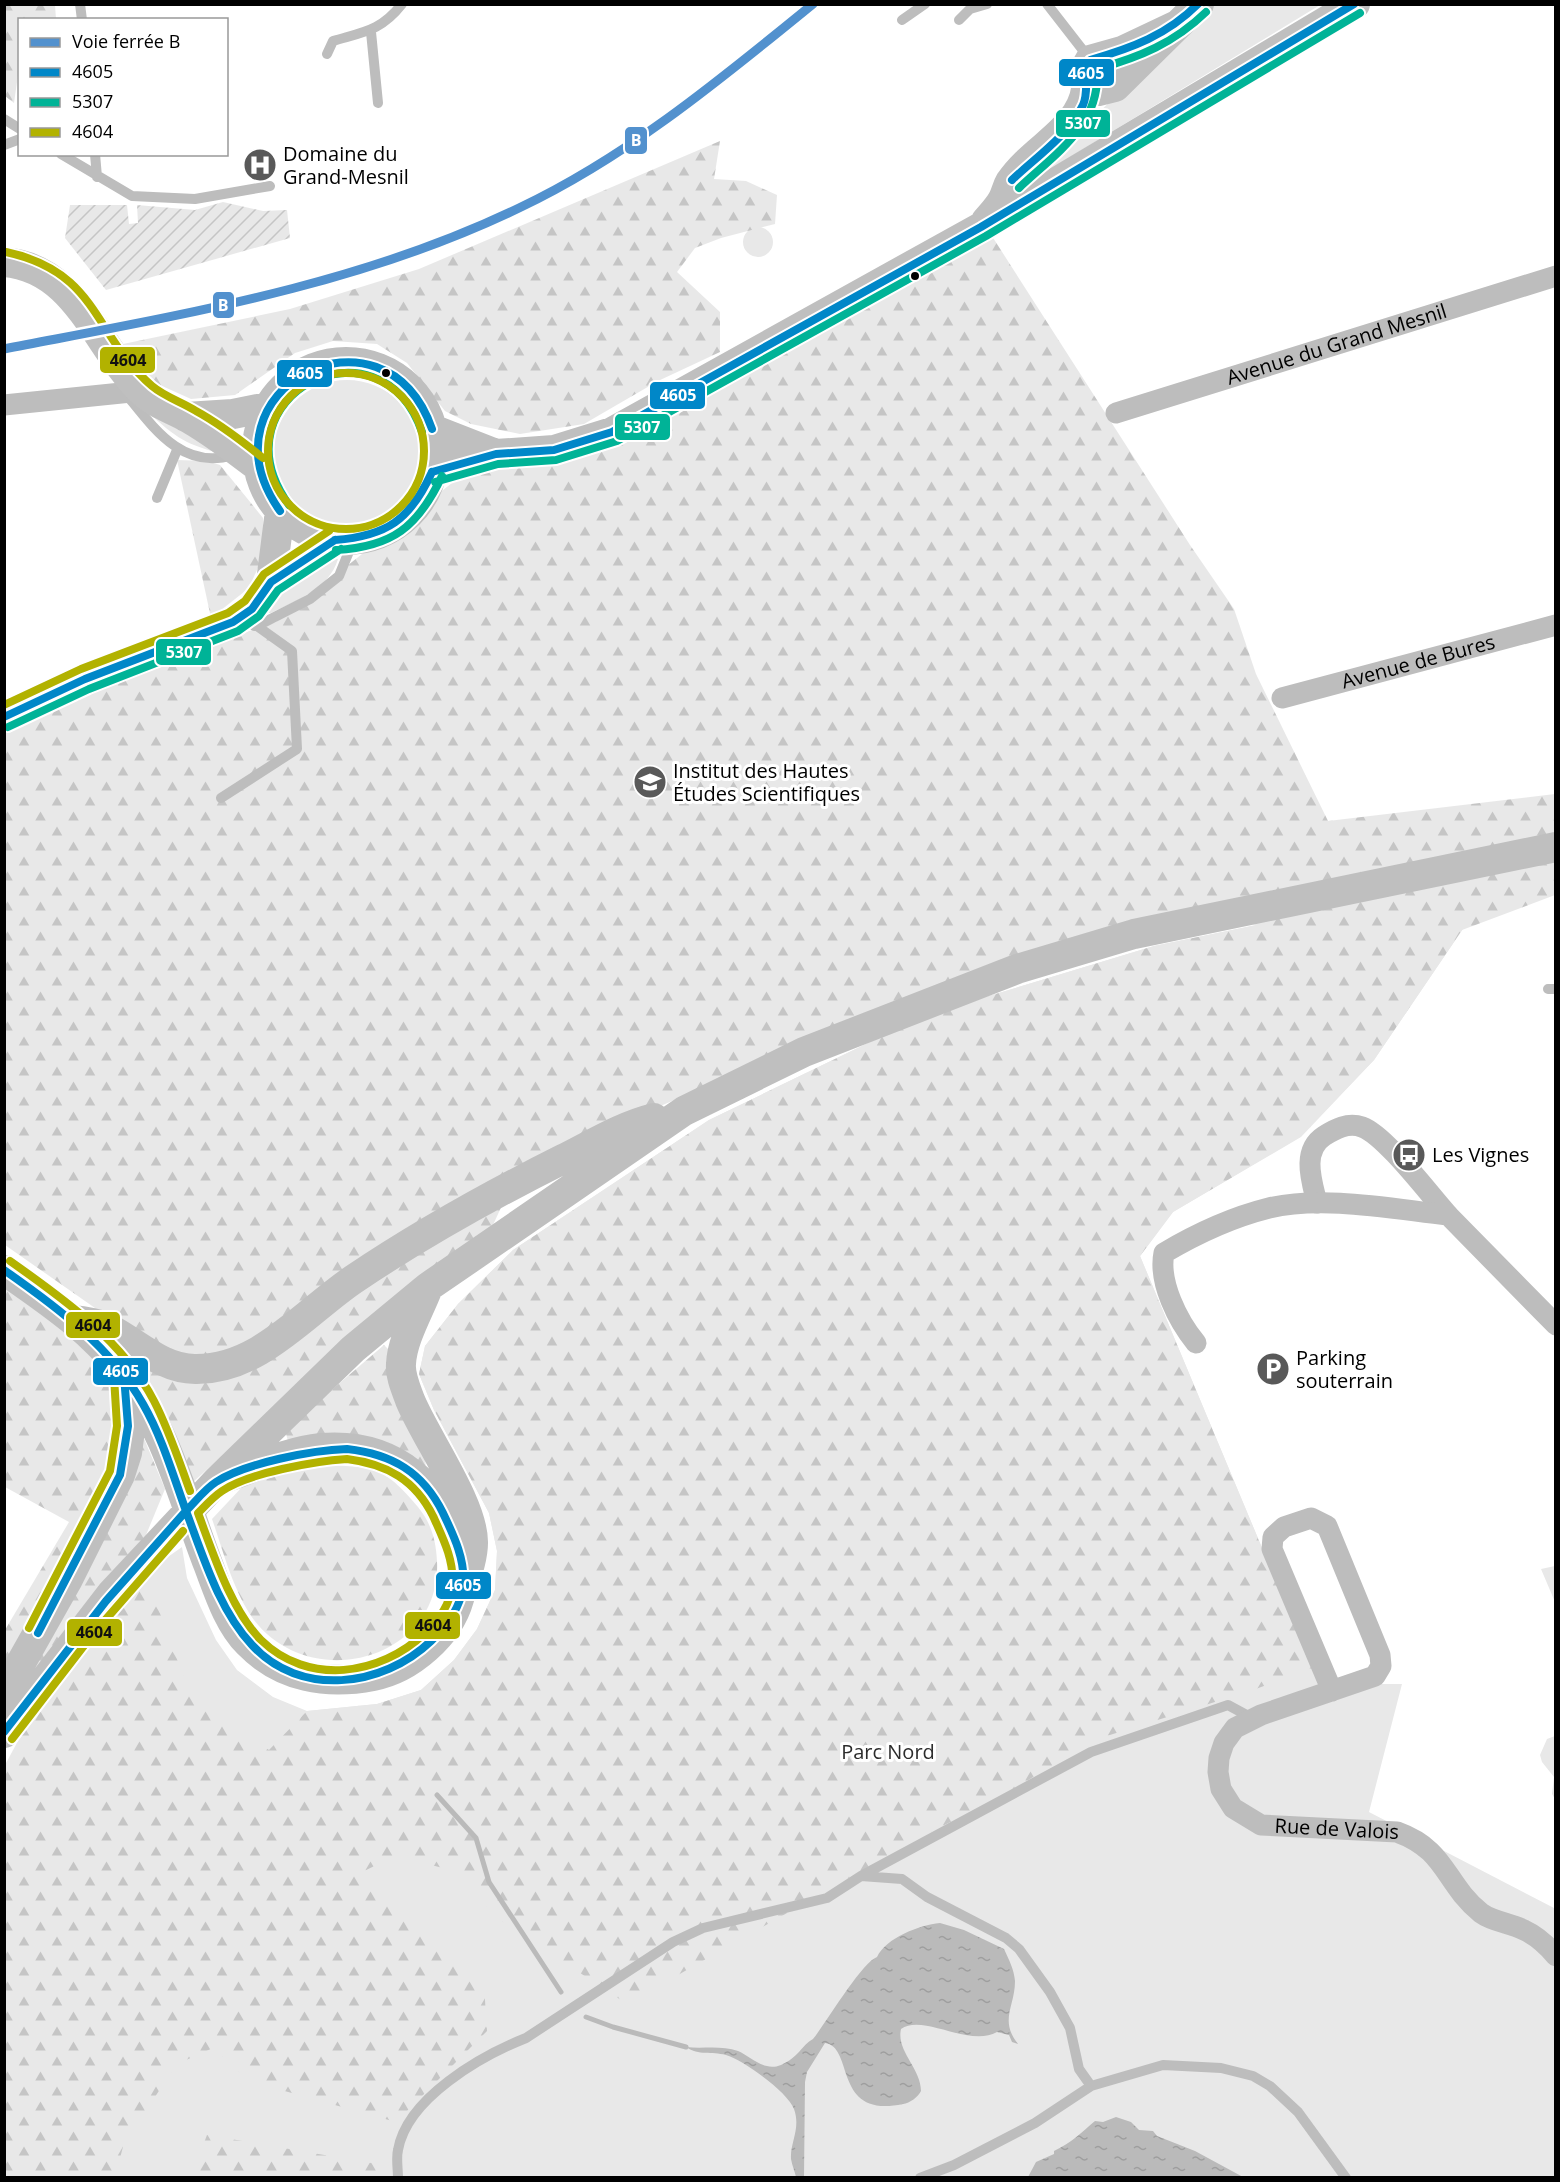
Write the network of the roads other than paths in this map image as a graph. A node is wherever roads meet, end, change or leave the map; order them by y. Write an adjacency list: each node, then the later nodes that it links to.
1 (402, 4): 9 (lane)
2 (925, 4): 7 (lane)
3 (987, 4): 8 (lane)
4 (1047, 4): 11 (lane)
5 (1198, 4): 11 (main road)
6 (1355, 4): 19 (main road)
7 (902, 20)
8 (959, 20)
9 (371, 32): 10 (lane); 12 (lane)
10 (327, 54)
11 (1089, 71): 19 (main road)
12 (378, 103)
13 (4, 119): 14 (lane)
14 (18, 128)
15 (64, 156): 17 (lane)
16 (95, 156): 17 (lane)
17 (96, 177): 18 (lane)
18 (270, 186)
19 (981, 227): 29 (main road)
20 (4, 262): 22 (main road)
21 (1556, 276): 25 (street, Avenue du Grand Mesnil)
22 (133, 392): 23 (street); 26 (main road); 28 (lane)
23 (4, 405)
24 (268, 407): 26 (main road); 27 (main road); 30 (main road)
25 (1116, 413)
26 (186, 417): 30 (main road)
27 (432, 429): 29 (main road); 31 (main road)
28 (177, 450): 30 (lane); 32 (lane)
29 (496, 454): 31 (main road)
30 (249, 459): 33 (main road)
31 (432, 472): 34 (main road)
32 (157, 498)
33 (280, 512): 34 (main road); 35 (main road)
34 (345, 539): 35 (main road); 36 (lane)
35 (271, 582): 36 (main road)
36 (245, 624): 39 (main road); 40 (lane)
37 (1556, 625): 38 (street, Avenue de Bures)
38 (1282, 698)
39 (4, 717)
40 (221, 798)
41 (1556, 847): 42 (main road)
42 (684, 1111): 46 (main road); 47 (main road)
43 (1317, 1203): 44 (street); 44 (street); 49 (street)
44 (1448, 1215): 48 (street)
45 (4, 1270): 47 (main road)
46 (428, 1287): 51 (main road); 52 (main road)
47 (72, 1319): 50 (main road)
48 (1556, 1324)
49 (1196, 1343)
50 (123, 1372): 52 (main road); 54 (main road)
51 (217, 1482): 52 (main road); 56 (main road)
52 (464, 1581)
53 (1332, 1691): 53 (street, Rue de Valois); 55 (street, Rue de Valois)
54 (4, 1693)
55 (1252, 1718): 57 (lane); 58 (street, Rue de Valois)
56 (4, 1733)
57 (861, 1876): 59 (lane); 60 (lane)
58 (1556, 1956)
59 (1091, 2086): 61 (lane); 62 (lane)
60 (398, 2178)
61 (920, 2178)
62 (1346, 2178)

